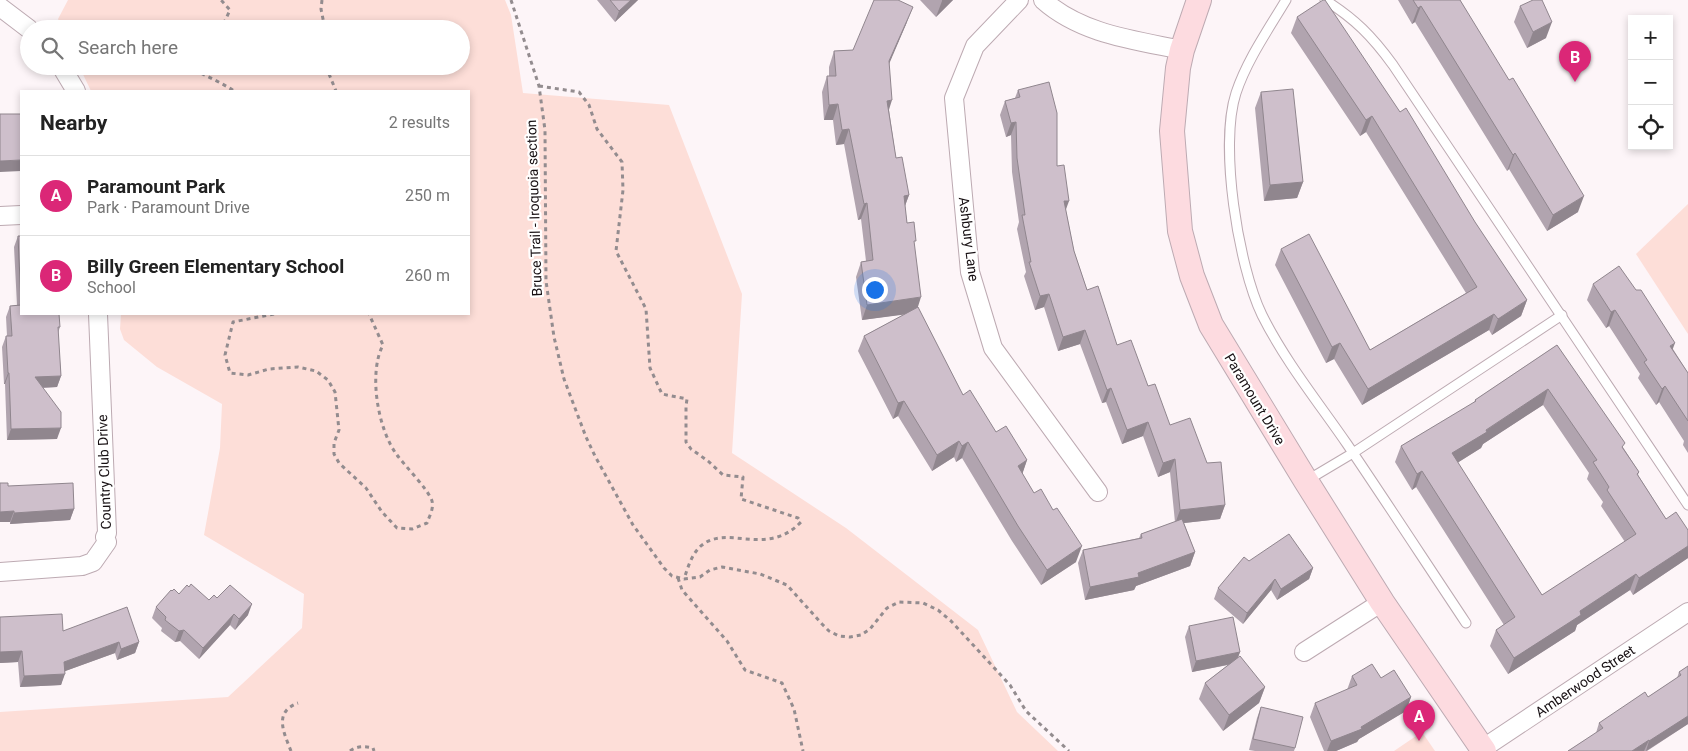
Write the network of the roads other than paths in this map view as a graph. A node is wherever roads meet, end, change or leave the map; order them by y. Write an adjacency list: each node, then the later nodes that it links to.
1 (1019, 0): 17 (street, Ashbury Lane)
2 (1043, 0): 8 (street)
3 (1199, 0): 8 (street, Paramount Drive)
4 (1286, 0): 15 (lane)
5 (1325, 0): 14 (lane)
6 (0, 8): 7 (street)
7 (20, 22)
8 (1182, 50): 16 (street, Paramount Drive)
9 (66, 75): 10 (street)
10 (75, 90)
11 (20, 215): 12 (street)
12 (0, 216)
13 (98, 315): 19 (street, Country Club Drive)
14 (1562, 315): 15 (lane); 18 (lane)
15 (1353, 453): 16 (lane); 22 (lane)
16 (1306, 481): 20 (street, Paramount Drive)
17 (1098, 492)
18 (1688, 505)
19 (0, 572)
20 (1382, 602): 23 (street); 24 (street, Paramount Drive)
21 (1688, 612): 24 (street, Amberwood Street)
22 (1466, 623)
23 (1304, 652)
24 (1483, 750)

